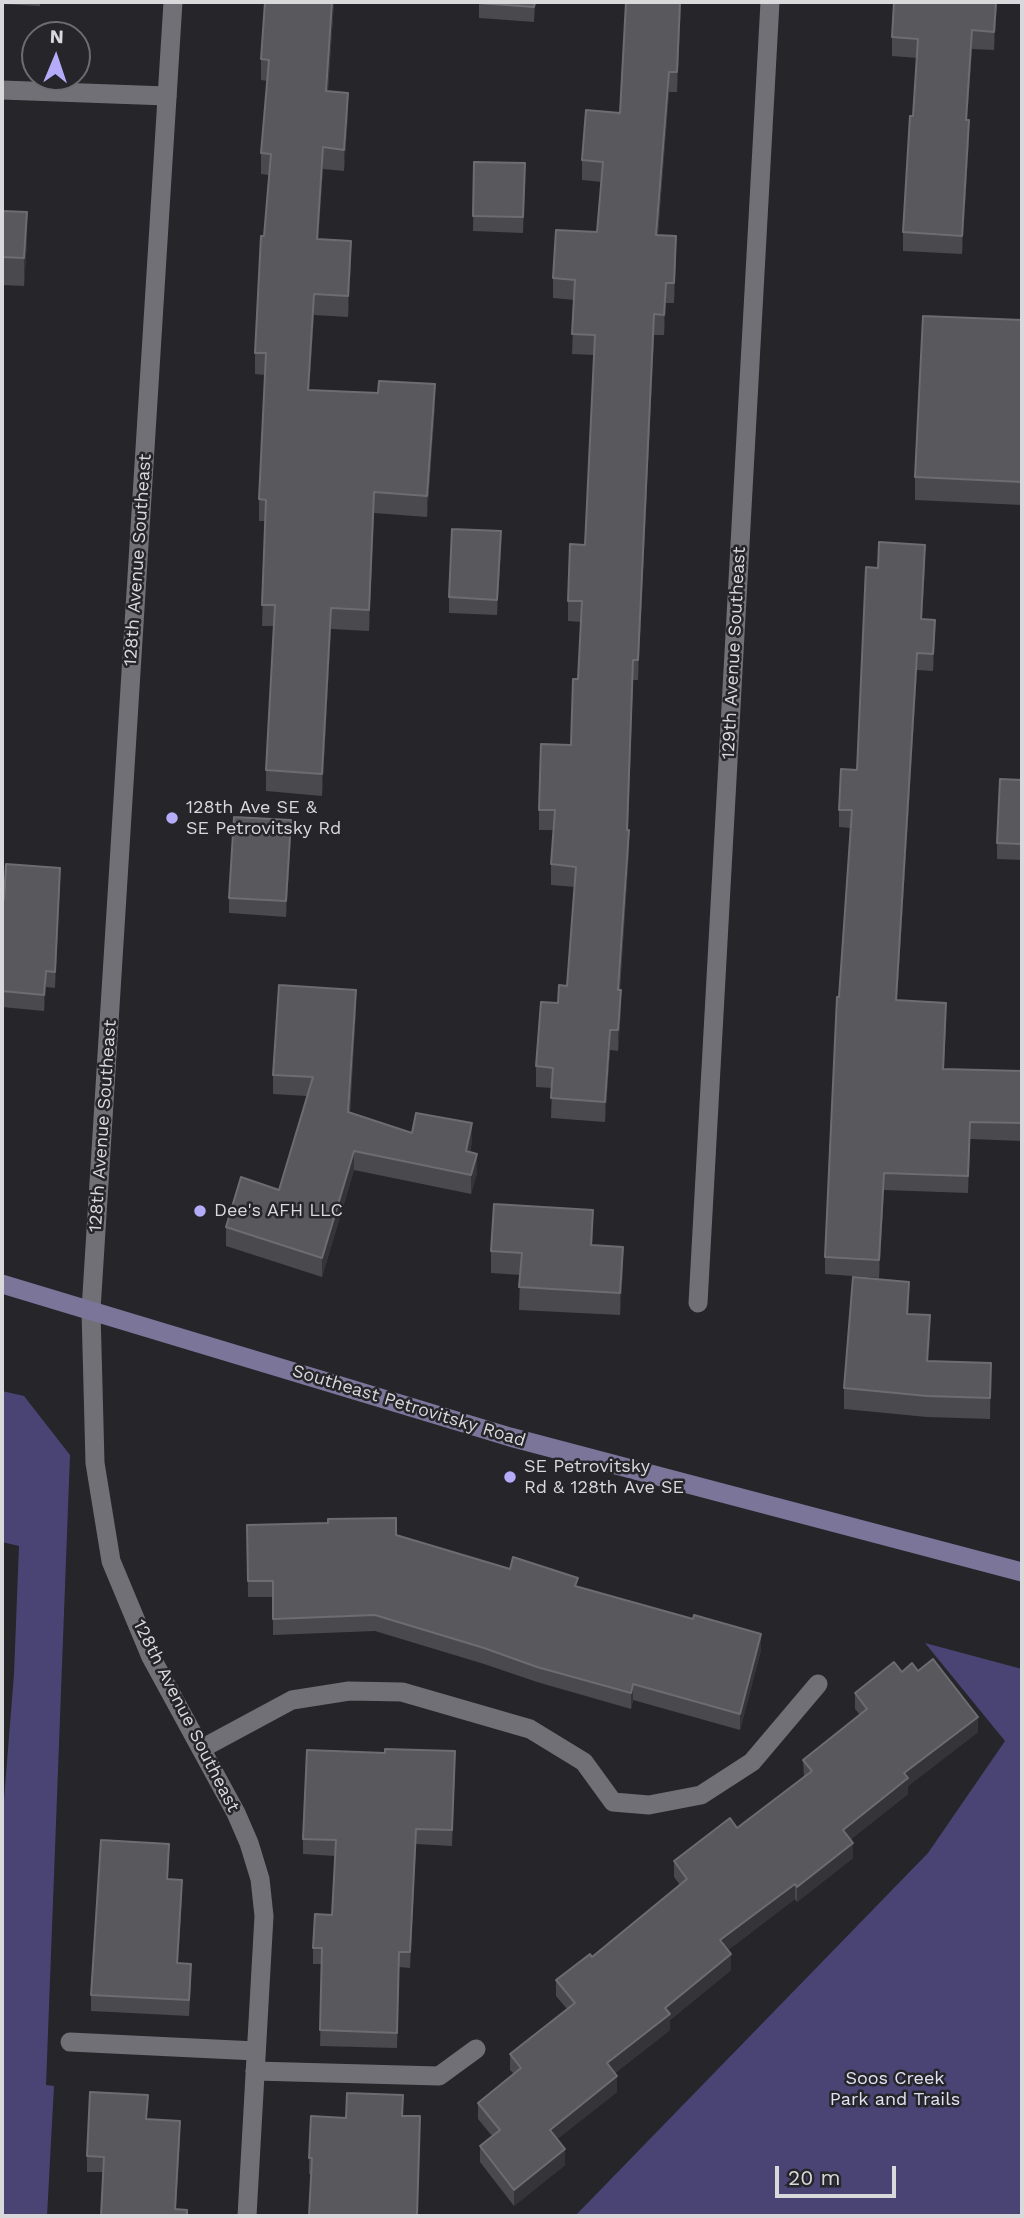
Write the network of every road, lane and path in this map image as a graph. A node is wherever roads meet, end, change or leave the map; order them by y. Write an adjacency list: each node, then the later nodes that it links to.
1 (173, 2): 4 (street, 128th Avenue Southeast)
2 (770, 2): 6 (street, 129th Avenue Southeast)
3 (2, 90): 4 (street)
4 (167, 96): 7 (street, 128th Avenue Southeast)
5 (2, 1284): 7 (main road, Southeast Petrovitsky Road)
6 (698, 1303)
7 (91, 1310): 8 (main road, Southeast Petrovitsky Road); 10 (street, 128th Avenue Southeast)
8 (1022, 1572)
9 (818, 1684): 10 (street)
10 (201, 1749): 13 (street, 128th Avenue Southeast)
11 (70, 2042): 13 (street)
12 (476, 2049): 13 (street)
13 (256, 2061): 14 (street, 128th Avenue Southeast)
14 (247, 2216)

